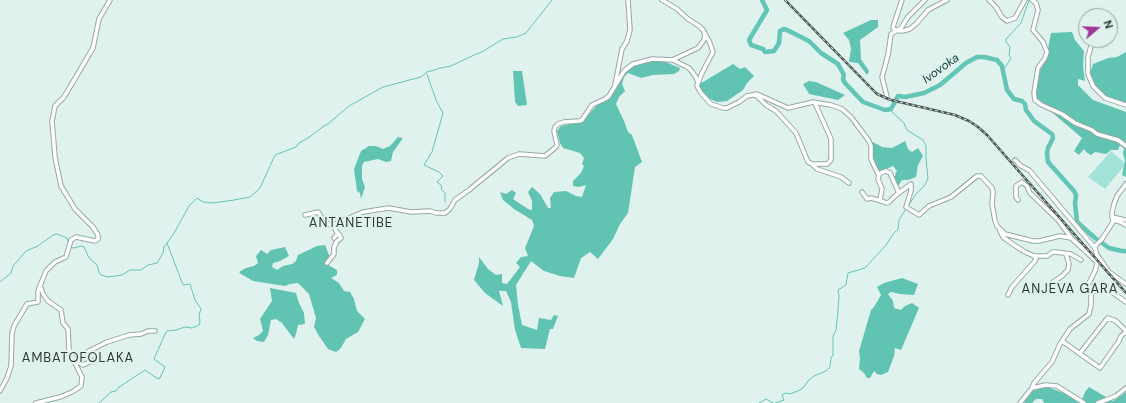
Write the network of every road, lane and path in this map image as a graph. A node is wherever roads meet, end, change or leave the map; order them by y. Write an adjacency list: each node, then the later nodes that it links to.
1 (110, 0): 47 (street)
2 (628, 0): 15 (street)
3 (662, 0): 11 (street)
4 (902, 0): 10 (street)
5 (925, 0): 10 (street)
6 (947, 0): 10 (street)
7 (989, 0): 8 (street)
8 (1025, 0)
9 (1032, 0): 20 (street)
10 (895, 30): 17 (street)
11 (705, 34): 13 (street); 14 (street)
12 (1090, 48): 19 (street)
13 (671, 60): 14 (street); 15 (street)
14 (698, 83): 16 (street)
15 (614, 90): 34 (street)
16 (752, 95): 18 (street); 22 (street)
17 (887, 97)
18 (815, 103): 22 (street); 23 (street)
19 (1126, 105)
20 (1126, 146)
21 (1015, 160): 40 (street)
22 (812, 164): 24 (street)
23 (879, 175): 27 (street); 29 (street)
24 (849, 184)
25 (1126, 184): 31 (street)
26 (862, 192): 29 (street)
27 (899, 193): 29 (street); 36 (street)
28 (1018, 200): 39 (street)
29 (882, 202)
30 (305, 215): 34 (street)
31 (1112, 217): 32 (street); 33 (street)
32 (1126, 220)
33 (1113, 222): 35 (street); 40 (street)
34 (335, 224): 37 (street)
35 (1126, 225)
36 (1000, 230): 39 (street); 43 (street)
37 (338, 234): 38 (street); 46 (street)
38 (334, 238)
39 (1072, 239): 45 (street)
40 (1095, 246): 41 (street)
41 (1096, 253): 45 (street); 49 (street)
42 (1066, 254): 43 (street); 44 (street); 48 (street)
43 (1034, 256): 51 (street)
44 (1081, 260)
45 (1097, 262): 50 (street)
46 (327, 263)
47 (40, 284): 57 (street); 61 (street)
48 (1050, 284)
49 (1126, 284)
50 (1091, 290): 52 (street); 55 (street)
51 (1008, 294)
52 (1126, 302)
53 (155, 331): 57 (street)
54 (1126, 332): 56 (street); 56 (street)
55 (1062, 341): 56 (street); 59 (street)
56 (1080, 353)
57 (73, 359): 58 (street); 62 (street)
58 (96, 359)
59 (1032, 388): 63 (street); 64 (street)
60 (1126, 388): 65 (street)
61 (0, 391)
62 (36, 403)
63 (1020, 403)
64 (1084, 403)
65 (1098, 403)

